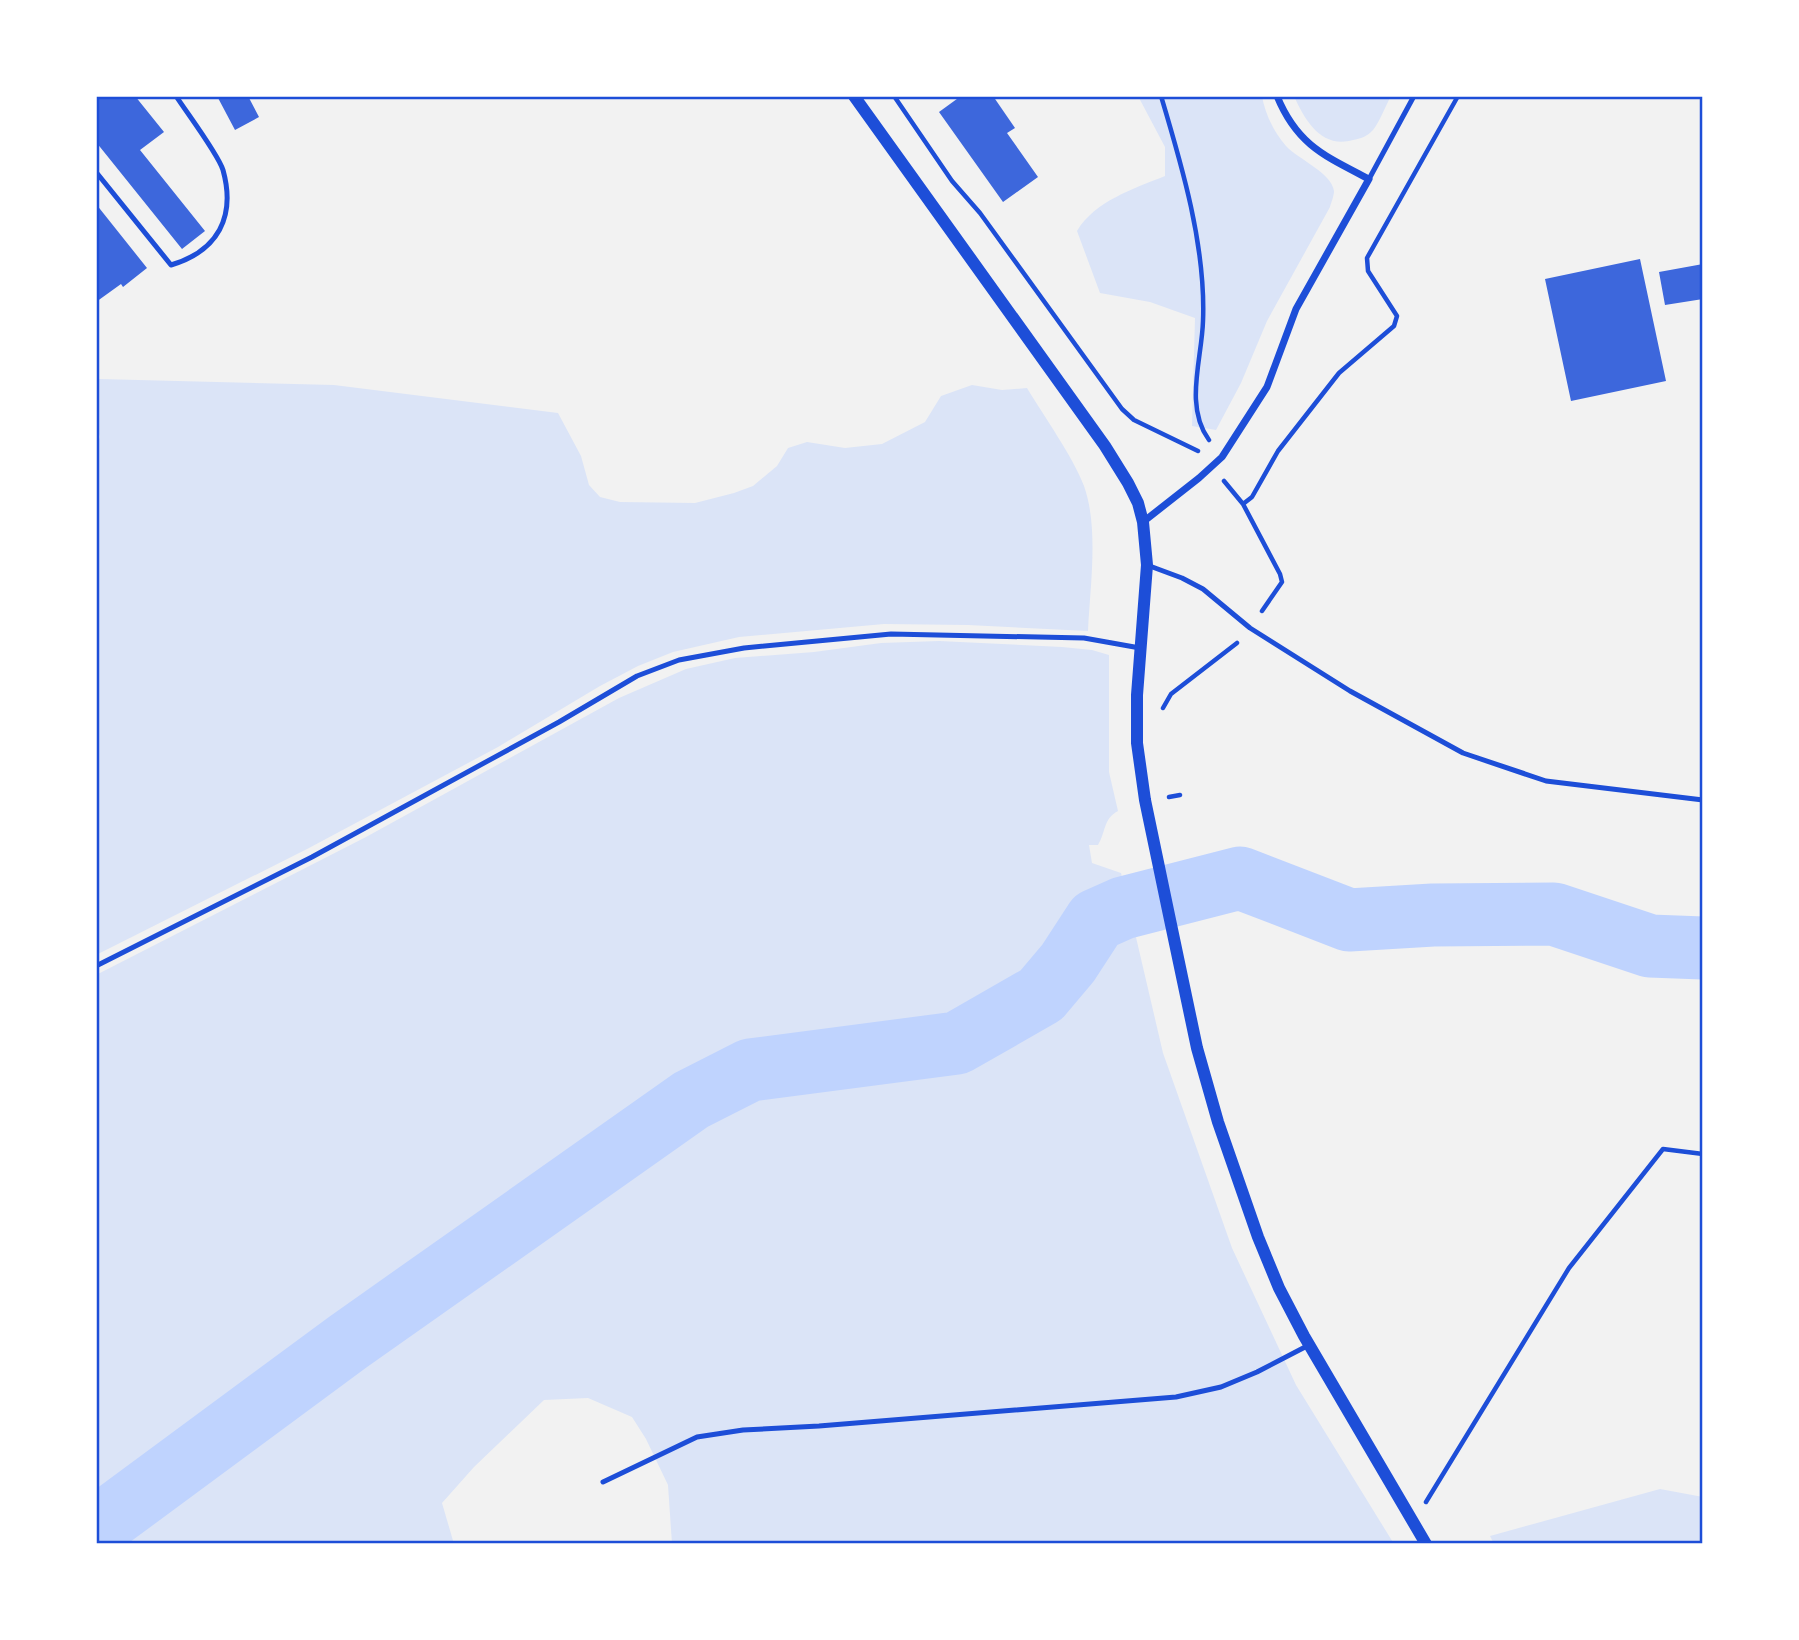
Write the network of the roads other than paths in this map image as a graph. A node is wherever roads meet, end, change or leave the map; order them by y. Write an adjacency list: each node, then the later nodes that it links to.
1 (176, 96): 5 (lane)
2 (854, 96): 7 (street)
3 (1277, 96): 6 (street)
4 (1414, 96): 6 (lane)
5 (96, 172)
6 (1369, 179): 7 (street)
7 (1143, 522): 8 (street)
8 (1147, 565): 9 (street); 10 (lane)
9 (1140, 648): 11 (lane); 12 (street)
10 (1703, 800)
11 (96, 966)
12 (1309, 1345): 13 (lane); 14 (street)
13 (603, 1482)
14 (1426, 1544)

